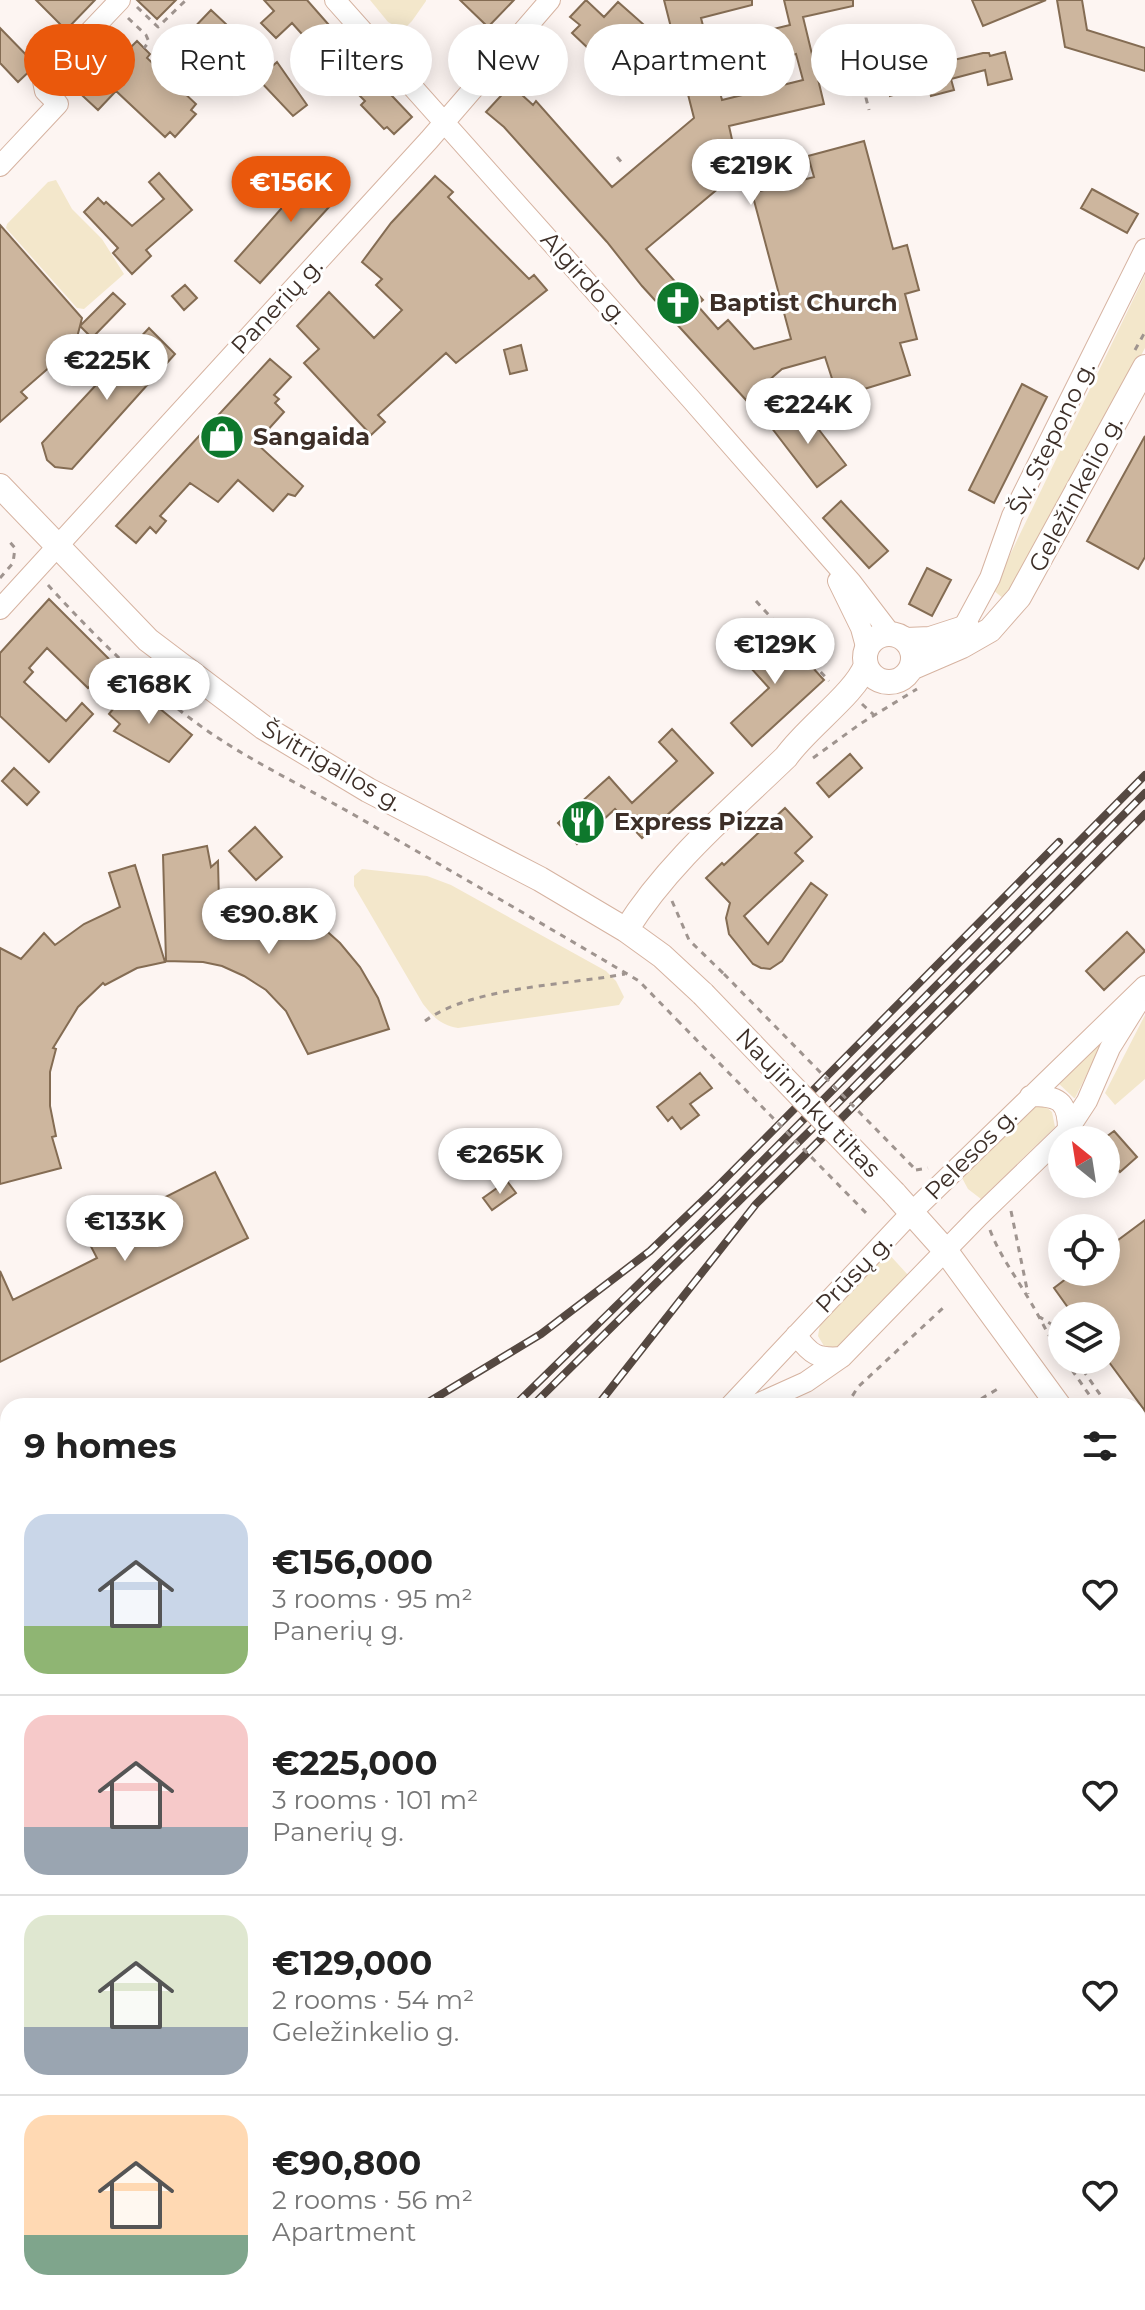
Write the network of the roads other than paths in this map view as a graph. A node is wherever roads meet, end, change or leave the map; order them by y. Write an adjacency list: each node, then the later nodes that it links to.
1 (120, 0): 5 (street)
2 (335, 0): 4 (street, Algirdo g.)
3 (550, 0): 4 (street, Panerių g.)
4 (445, 122): 9 (street, Panerių g.); 10 (street, Algirdo g.)
5 (0, 166)
6 (1145, 249): 13 (street, Šv. Stepono g.)
7 (1145, 367): 12 (main road, Geležinkelio g.)
8 (0, 486): 9 (main road, Švitrigailos g.)
9 (57, 547): 11 (street, Panerių g.); 19 (main road, Švitrigailos g.)
10 (829, 559): 14 (street, Algirdo g.); 15 (street, Algirdo g.)
11 (0, 609)
12 (1000, 617): 13 (main road); 16 (main road, Geležinkelio g.)
13 (963, 628): 14 (main road)
14 (898, 637): 15 (main road); 16 (main road)
15 (866, 657): 17 (main road); 18 (main road)
16 (911, 668): 17 (main road)
17 (888, 682): 18 (main road)
18 (786, 757): 19 (main road)
19 (626, 930): 22 (main road, Švitrigailos g.)
20 (1145, 986): 23 (street, Pelesos g.)
21 (1145, 993): 25 (street, Pelesos g.)
22 (703, 994): 27 (main road, Naujininkų tiltas, bridge)
23 (1030, 1096): 24 (street, Pelesos g.); 27 (street, Pelesos g.)
24 (1068, 1126)
25 (1071, 1126)
26 (1048, 1149): 28 (street, Pelesos g.)
27 (912, 1212): 28 (main road, Naujininkų tiltas); 29 (street, Prūsų g.)
28 (945, 1250): 30 (street, Prūsų g.); 33 (main road, Naujininkų tiltas)
29 (796, 1335): 30 (street, Prūsų g.); 31 (street, Prūsų g.)
30 (842, 1357): 32 (street, Prūsų g.)
31 (737, 1398)
32 (771, 1398)
33 (1053, 1398)

